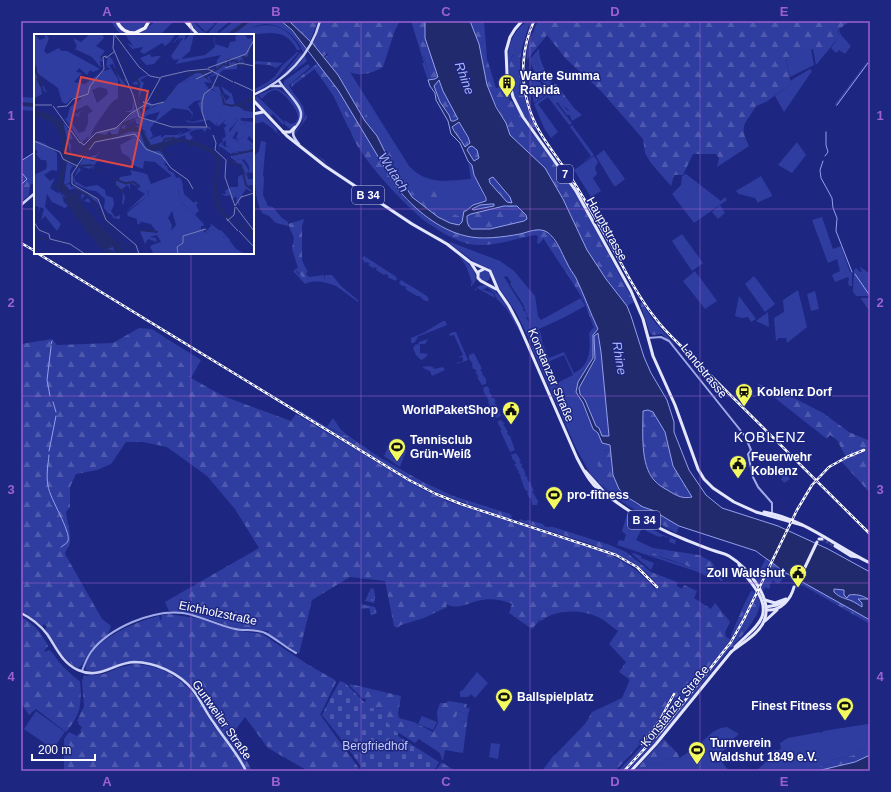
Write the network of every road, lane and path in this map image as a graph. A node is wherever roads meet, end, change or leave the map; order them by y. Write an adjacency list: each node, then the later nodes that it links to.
1 (117, 21): 2 (highway)
2 (149, 21)
3 (186, 21): 6 (highway)
4 (320, 21): 8 (main road)
5 (522, 21): 26 (main road, Hauptstrasse / 7)
6 (191, 27): 7 (main road)
7 (197, 34)
8 (279, 81): 9 (main road); 10 (main road)
9 (271, 86): 10 (main road); 11 (main road)
10 (282, 87): 15 (main road)
11 (254, 95)
12 (254, 102): 13 (main road, B 34)
13 (264, 112): 14 (main road); 16 (main road, B 34)
14 (254, 113)
15 (296, 127): 16 (main road); 17 (main road)
16 (281, 130): 17 (main road, B 34)
17 (303, 149): 20 (main road, B 34)
18 (34, 194): 19 (main road)
19 (21, 205)
20 (470, 262): 21 (main road, B 34); 22 (main road, B 34)
21 (484, 268): 22 (main road); 23 (main road, Konstanzer Straße / B 34)
22 (478, 274): 24 (main road, Konstanzer Straße / B 34)
23 (492, 277): 24 (main road); 25 (main road, Konstanzer Straße / B 34)
24 (486, 283): 25 (main road, Konstanzer Straße / B 34)
25 (498, 290): 32 (main road, Konstanzer Straße / B 34)
26 (648, 338): 27 (main road, Hauptstrasse / 7); 27 (street, Landstrasse)
27 (772, 515): 28 (main road, 7)
28 (820, 535): 30 (main road, 7); 33 (main road)
29 (835, 546): 30 (main road)
30 (858, 557): 31 (main road, 7)
31 (869, 563)
32 (738, 564): 36 (main road, Konstanzer Straße / B 34); 37 (main road, Konstanzer Straße / B 34)
33 (798, 581)
34 (795, 588): 35 (main road)
35 (788, 599): 36 (main road); 37 (main road); 38 (main road)
36 (765, 600): 37 (main road, Konstanzer Straße / B 34)
37 (766, 609): 38 (main road); 40 (main road, Konstanzer Straße / B 34); 41 (main road, Konstanzer Straße / B 34)
38 (778, 609): 40 (main road)
39 (21, 613): 43 (main road)
40 (765, 620): 41 (main road, Konstanzer Straße / B 34)
41 (731, 652): 45 (main road, Konstanzer Straße / B 34)
42 (296, 653): 43 (street, Eichholzstraße)
43 (82, 671): 44 (main road, Gurtweiler Straße)
44 (246, 771)
45 (631, 771)

